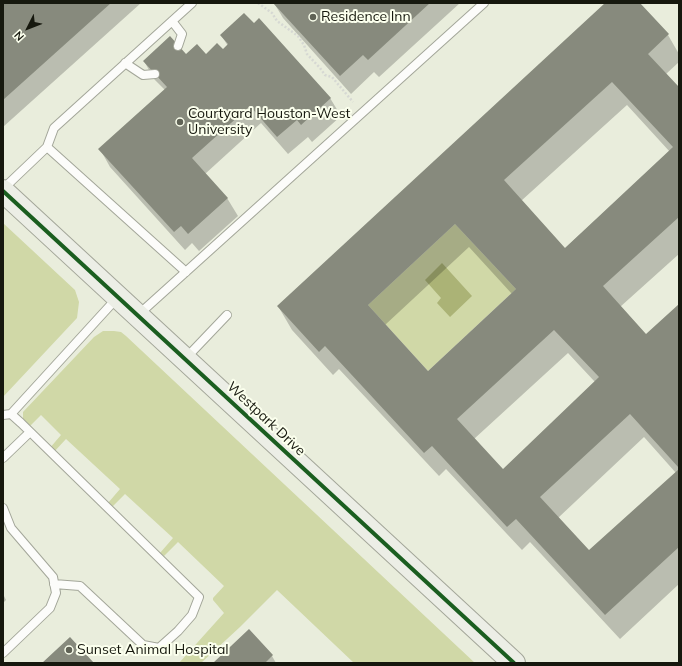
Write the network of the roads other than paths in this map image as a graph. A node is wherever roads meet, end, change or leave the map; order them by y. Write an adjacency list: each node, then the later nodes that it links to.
1 (192, 3): 3 (lane)
2 (484, 3): 9 (lane)
3 (172, 21): 4 (lane); 5 (lane)
4 (178, 46)
5 (126, 63): 6 (lane); 7 (lane)
6 (155, 74)
7 (47, 147): 8 (lane); 9 (lane)
8 (3, 190): 10 (main road, Westpark Drive)
9 (186, 272): 11 (lane)
10 (118, 297): 11 (main road, Westpark Drive); 14 (lane)
11 (138, 315): 13 (main road, Westpark Drive)
12 (227, 315): 13 (lane)
13 (185, 359): 20 (main road, Westpark Drive)
14 (7, 415): 15 (lane)
15 (30, 432): 16 (lane); 18 (lane)
16 (3, 458)
17 (3, 508): 18 (lane)
18 (54, 584): 19 (lane)
19 (3, 654)
20 (514, 663)

